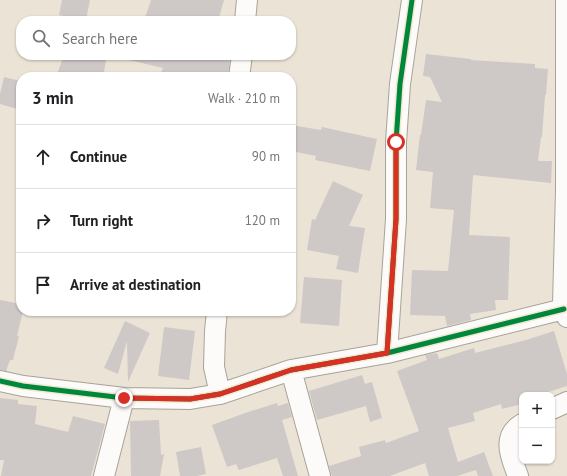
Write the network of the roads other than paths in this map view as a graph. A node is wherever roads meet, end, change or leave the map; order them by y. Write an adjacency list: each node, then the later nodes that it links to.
1 (247, 0): 4 (street)
2 (412, 0): 10 (street)
3 (561, 0): 7 (street)
4 (245, 16)
5 (241, 60): 6 (street)
6 (240, 72)
7 (566, 190): 8 (street)
8 (566, 313): 10 (street)
9 (216, 316): 13 (street)
10 (387, 353): 11 (street)
11 (291, 370): 13 (street); 19 (street)
12 (0, 381): 14 (street)
13 (220, 394): 14 (street)
14 (124, 398): 18 (street)
15 (567, 402): 16 (street)
16 (555, 408)
17 (519, 426): 20 (street)
18 (104, 476)
19 (320, 476)
20 (518, 476)

